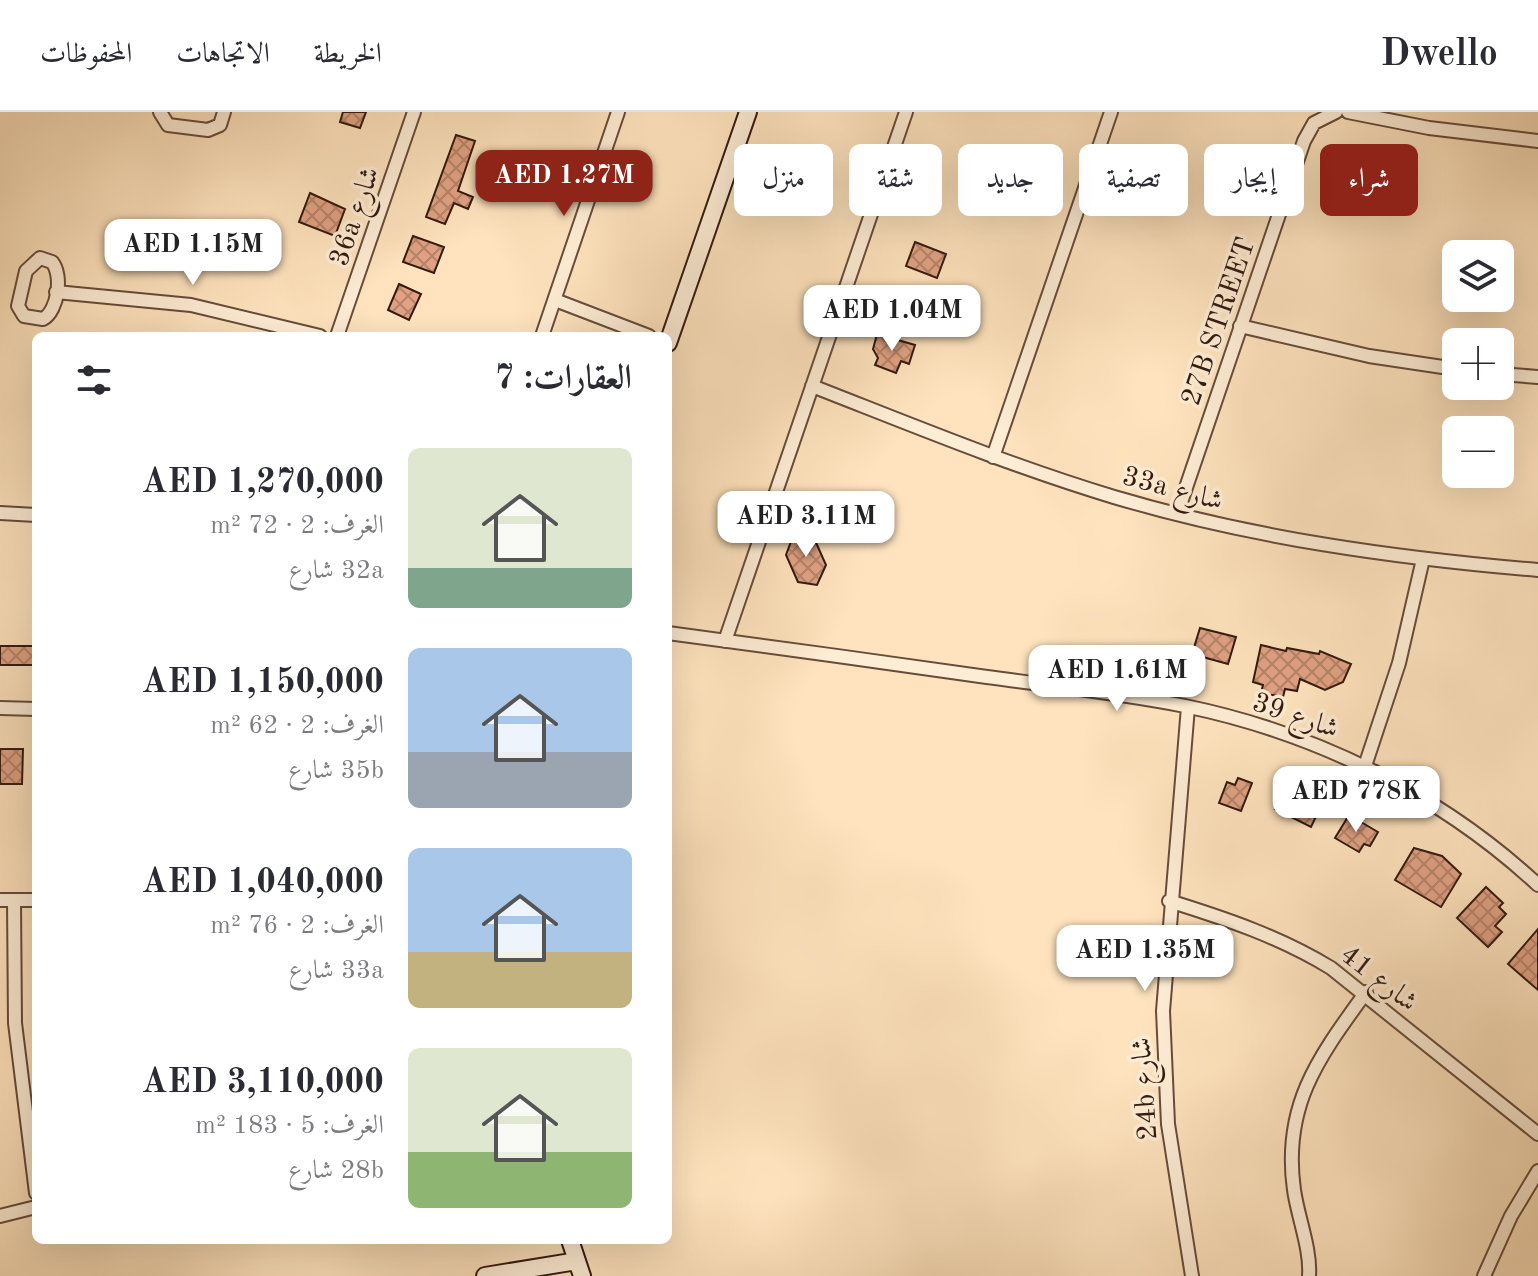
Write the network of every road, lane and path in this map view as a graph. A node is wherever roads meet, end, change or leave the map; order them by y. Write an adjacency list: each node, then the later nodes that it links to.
1 (160, 112): 2 (street)
2 (224, 112)
3 (414, 112): 15 (street, 36a شارع)
4 (618, 112): 12 (street)
5 (748, 112): 18 (street)
6 (906, 112): 22 (street)
7 (1111, 112): 23 (street)
8 (1336, 112): 13 (street, 27B STREET)
9 (1348, 112): 10 (street)
10 (1538, 141)
11 (56, 292): 11 (street); 14 (street)
12 (555, 300): 16 (street); 17 (street)
13 (1240, 326): 19 (street); 25 (street, 27B STREET)
14 (303, 332)
15 (338, 332)
16 (543, 332)
17 (639, 332)
18 (672, 332)
19 (1442, 367)
20 (1514, 375): 21 (street)
21 (1538, 377)
22 (812, 386): 23 (street, 33a شارع); 30 (street)
23 (993, 457): 25 (street, 33a شارع)
24 (0, 513): 26 (street)
25 (1177, 514): 27 (street, 33a شارع)
26 (32, 515)
27 (1423, 559): 28 (street, 33a شارع); 34 (street)
28 (1538, 570)
29 (672, 634): 30 (street, شارع 39)
30 (725, 641): 31 (street, شارع 39)
31 (1188, 707): 34 (street, شارع 39); 39 (street, 24b شارع)
32 (0, 708): 33 (street)
33 (32, 709)
34 (1365, 766): 35 (street, شارع 39)
35 (1538, 885)
36 (0, 900): 37 (street)
37 (14, 900): 38 (street); 42 (street)
38 (32, 900)
39 (1169, 901): 40 (street, شارع 41); 49 (street, 24b شارع)
40 (1366, 992): 41 (street, شارع 41); 47 (street)
41 (1538, 1134)
42 (32, 1161)
43 (1538, 1171): 50 (street)
44 (32, 1208): 45 (street)
45 (0, 1216)
46 (575, 1257): 48 (street)
47 (1311, 1274)
48 (485, 1276)
49 (1192, 1276)
50 (1484, 1276)

